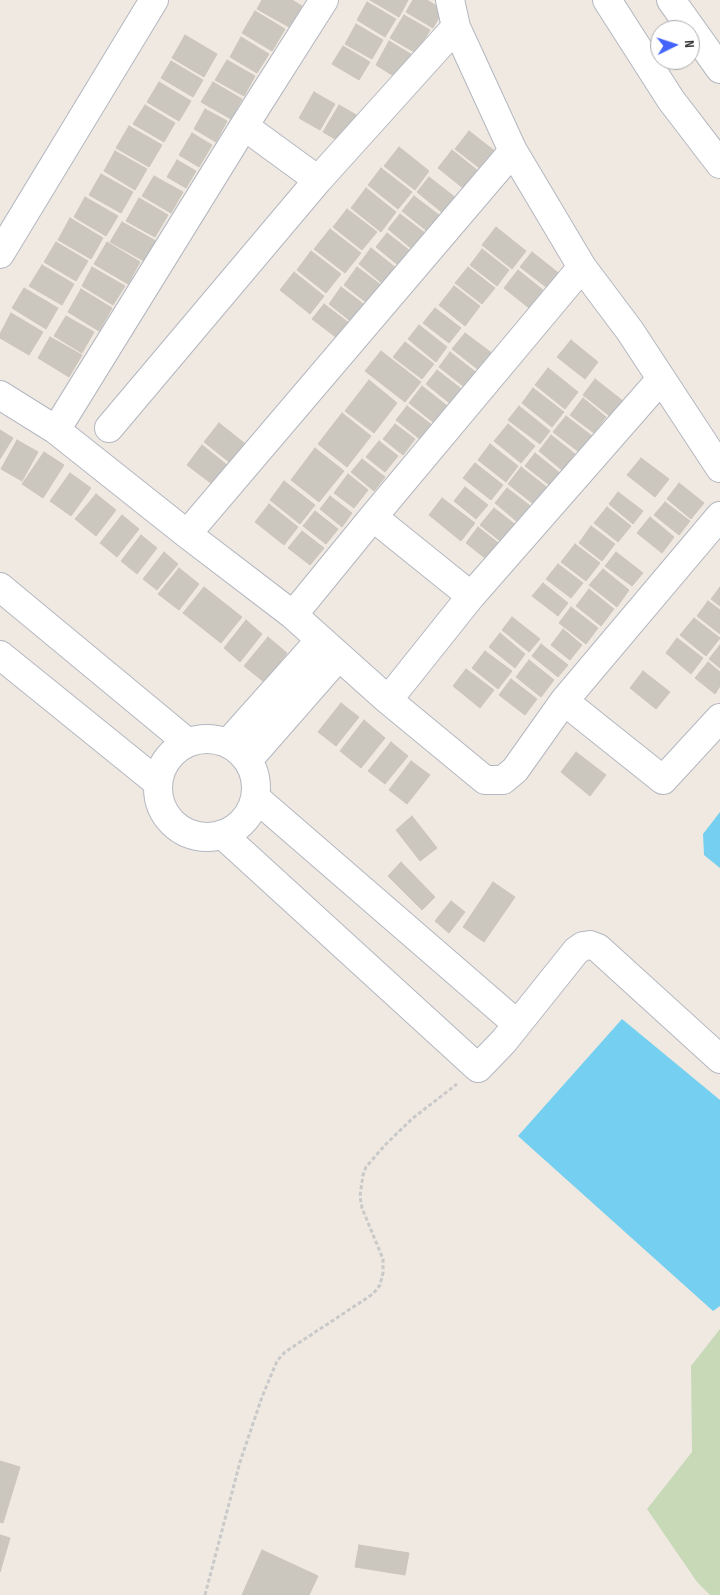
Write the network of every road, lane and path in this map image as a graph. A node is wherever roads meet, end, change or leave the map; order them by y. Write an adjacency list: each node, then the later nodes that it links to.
1 (154, 0): 12 (street)
2 (324, 0): 8 (street)
3 (450, 0): 6 (street)
4 (607, 0): 10 (street)
5 (671, 0): 7 (street)
6 (456, 27): 9 (street); 11 (street)
7 (720, 68)
8 (244, 126): 11 (street); 17 (street)
9 (513, 151): 13 (street); 21 (street)
10 (720, 164)
11 (318, 180): 16 (street)
12 (0, 254)
13 (582, 267): 14 (street); 19 (street)
14 (661, 379): 18 (street); 23 (street)
15 (0, 394): 17 (street)
16 (108, 428)
17 (56, 430): 21 (street)
18 (720, 468)
19 (373, 516): 23 (street); 24 (street)
20 (720, 516): 28 (street)
21 (187, 534): 24 (street)
22 (0, 588): 30 (street)
23 (471, 596): 27 (street)
24 (293, 615): 25 (street)
25 (329, 648): 27 (street); 31 (street); 32 (street)
26 (0, 656): 33 (street)
27 (388, 700): 28 (street)
28 (564, 701): 29 (street)
29 (720, 718)
30 (187, 742): 31 (street); 33 (street)
31 (228, 742): 32 (street)
32 (248, 760): 34 (street)
33 (157, 782): 35 (street)
34 (256, 798): 35 (street); 36 (street)
35 (224, 836): 38 (street)
36 (517, 1024): 37 (street); 38 (street)
37 (720, 1059)
38 (478, 1068): 39 (path)
39 (205, 1595)

